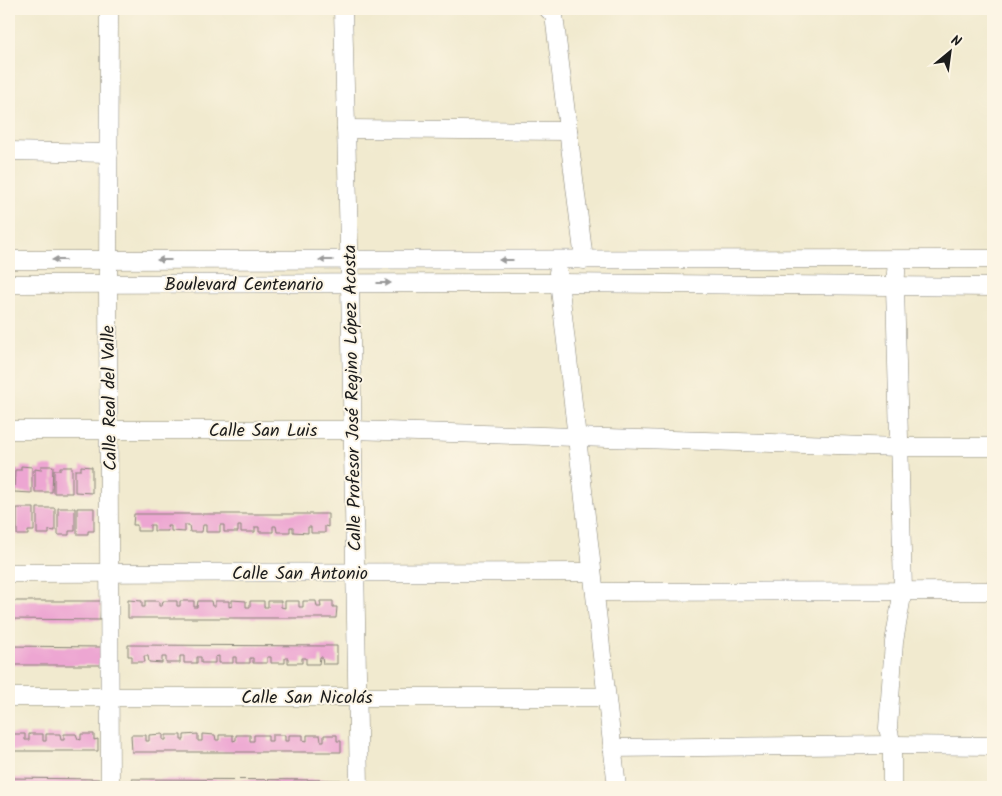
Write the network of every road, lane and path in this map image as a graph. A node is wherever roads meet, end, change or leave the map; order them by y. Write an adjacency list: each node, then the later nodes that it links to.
1 (109, 9): 7 (street, Calle Real del Valle)
2 (343, 9): 4 (street, Calle Profesor José Regino López Acosta)
3 (548, 9): 5 (street)
4 (346, 130): 5 (street); 11 (street, Calle Profesor José Regino López Acosta)
5 (568, 131): 13 (street)
6 (9, 151): 7 (street)
7 (109, 153): 10 (street, Calle Real del Valle)
8 (993, 259): 14 (street, Boulevard Centenario)
9 (9, 260): 10 (street, Boulevard Centenario, one-way to 9)
10 (108, 260): 11 (street, Boulevard Centenario, one-way to 10); 18 (street, Calle Real del Valle)
11 (349, 260): 12 (street, Boulevard Centenario, one-way to 11); 15 (street, Calle Profesor José Regino López Acosta)
12 (555, 260): 13 (street, Boulevard Centenario); 16 (street)
13 (584, 260): 14 (street, Boulevard Centenario)
14 (897, 260): 19 (street)
15 (350, 283): 16 (street, Boulevard Centenario, one-way to 16); 18 (street, Boulevard Centenario); 23 (street, Calle Profesor José Regino López Acosta)
16 (560, 283): 19 (street, Boulevard Centenario); 24 (street)
17 (9, 284): 18 (street, Boulevard Centenario)
18 (108, 284): 22 (street, Calle Real del Valle)
19 (895, 287): 20 (street, Boulevard Centenario); 25 (street)
20 (993, 287)
21 (9, 430): 22 (street, Calle San Luis)
22 (109, 430): 23 (street, Calle San Luis); 29 (street, Calle Real del Valle)
23 (352, 430): 24 (street, Calle San Luis); 30 (street, Calle Profesor José Regino López Acosta)
24 (577, 436): 25 (street, Calle San Luis); 27 (street)
25 (900, 447): 26 (street, Calle San Luis); 31 (street)
26 (993, 447)
27 (592, 572): 30 (street, Calle San Antonio); 33 (street)
28 (9, 573): 29 (street, Calle San Antonio)
29 (110, 573): 30 (street, Calle San Antonio); 35 (street, Calle Real del Valle)
30 (355, 573): 37 (street, Calle Profesor José Regino López Acosta)
31 (903, 590): 32 (street); 33 (street); 38 (street)
32 (993, 591)
33 (595, 592): 36 (street)
34 (9, 697): 35 (street, Calle San Nicolás)
35 (110, 697): 37 (street, Calle San Nicolás); 41 (street, Calle Real del Valle)
36 (606, 697): 37 (street, Calle San Nicolás); 40 (street)
37 (357, 698): 42 (street, Calle Profesor José Regino López Acosta)
38 (892, 745): 39 (street); 40 (street); 44 (street)
39 (993, 746)
40 (612, 748): 43 (street)
41 (110, 787)
42 (359, 787)
43 (617, 787)
44 (892, 787)

